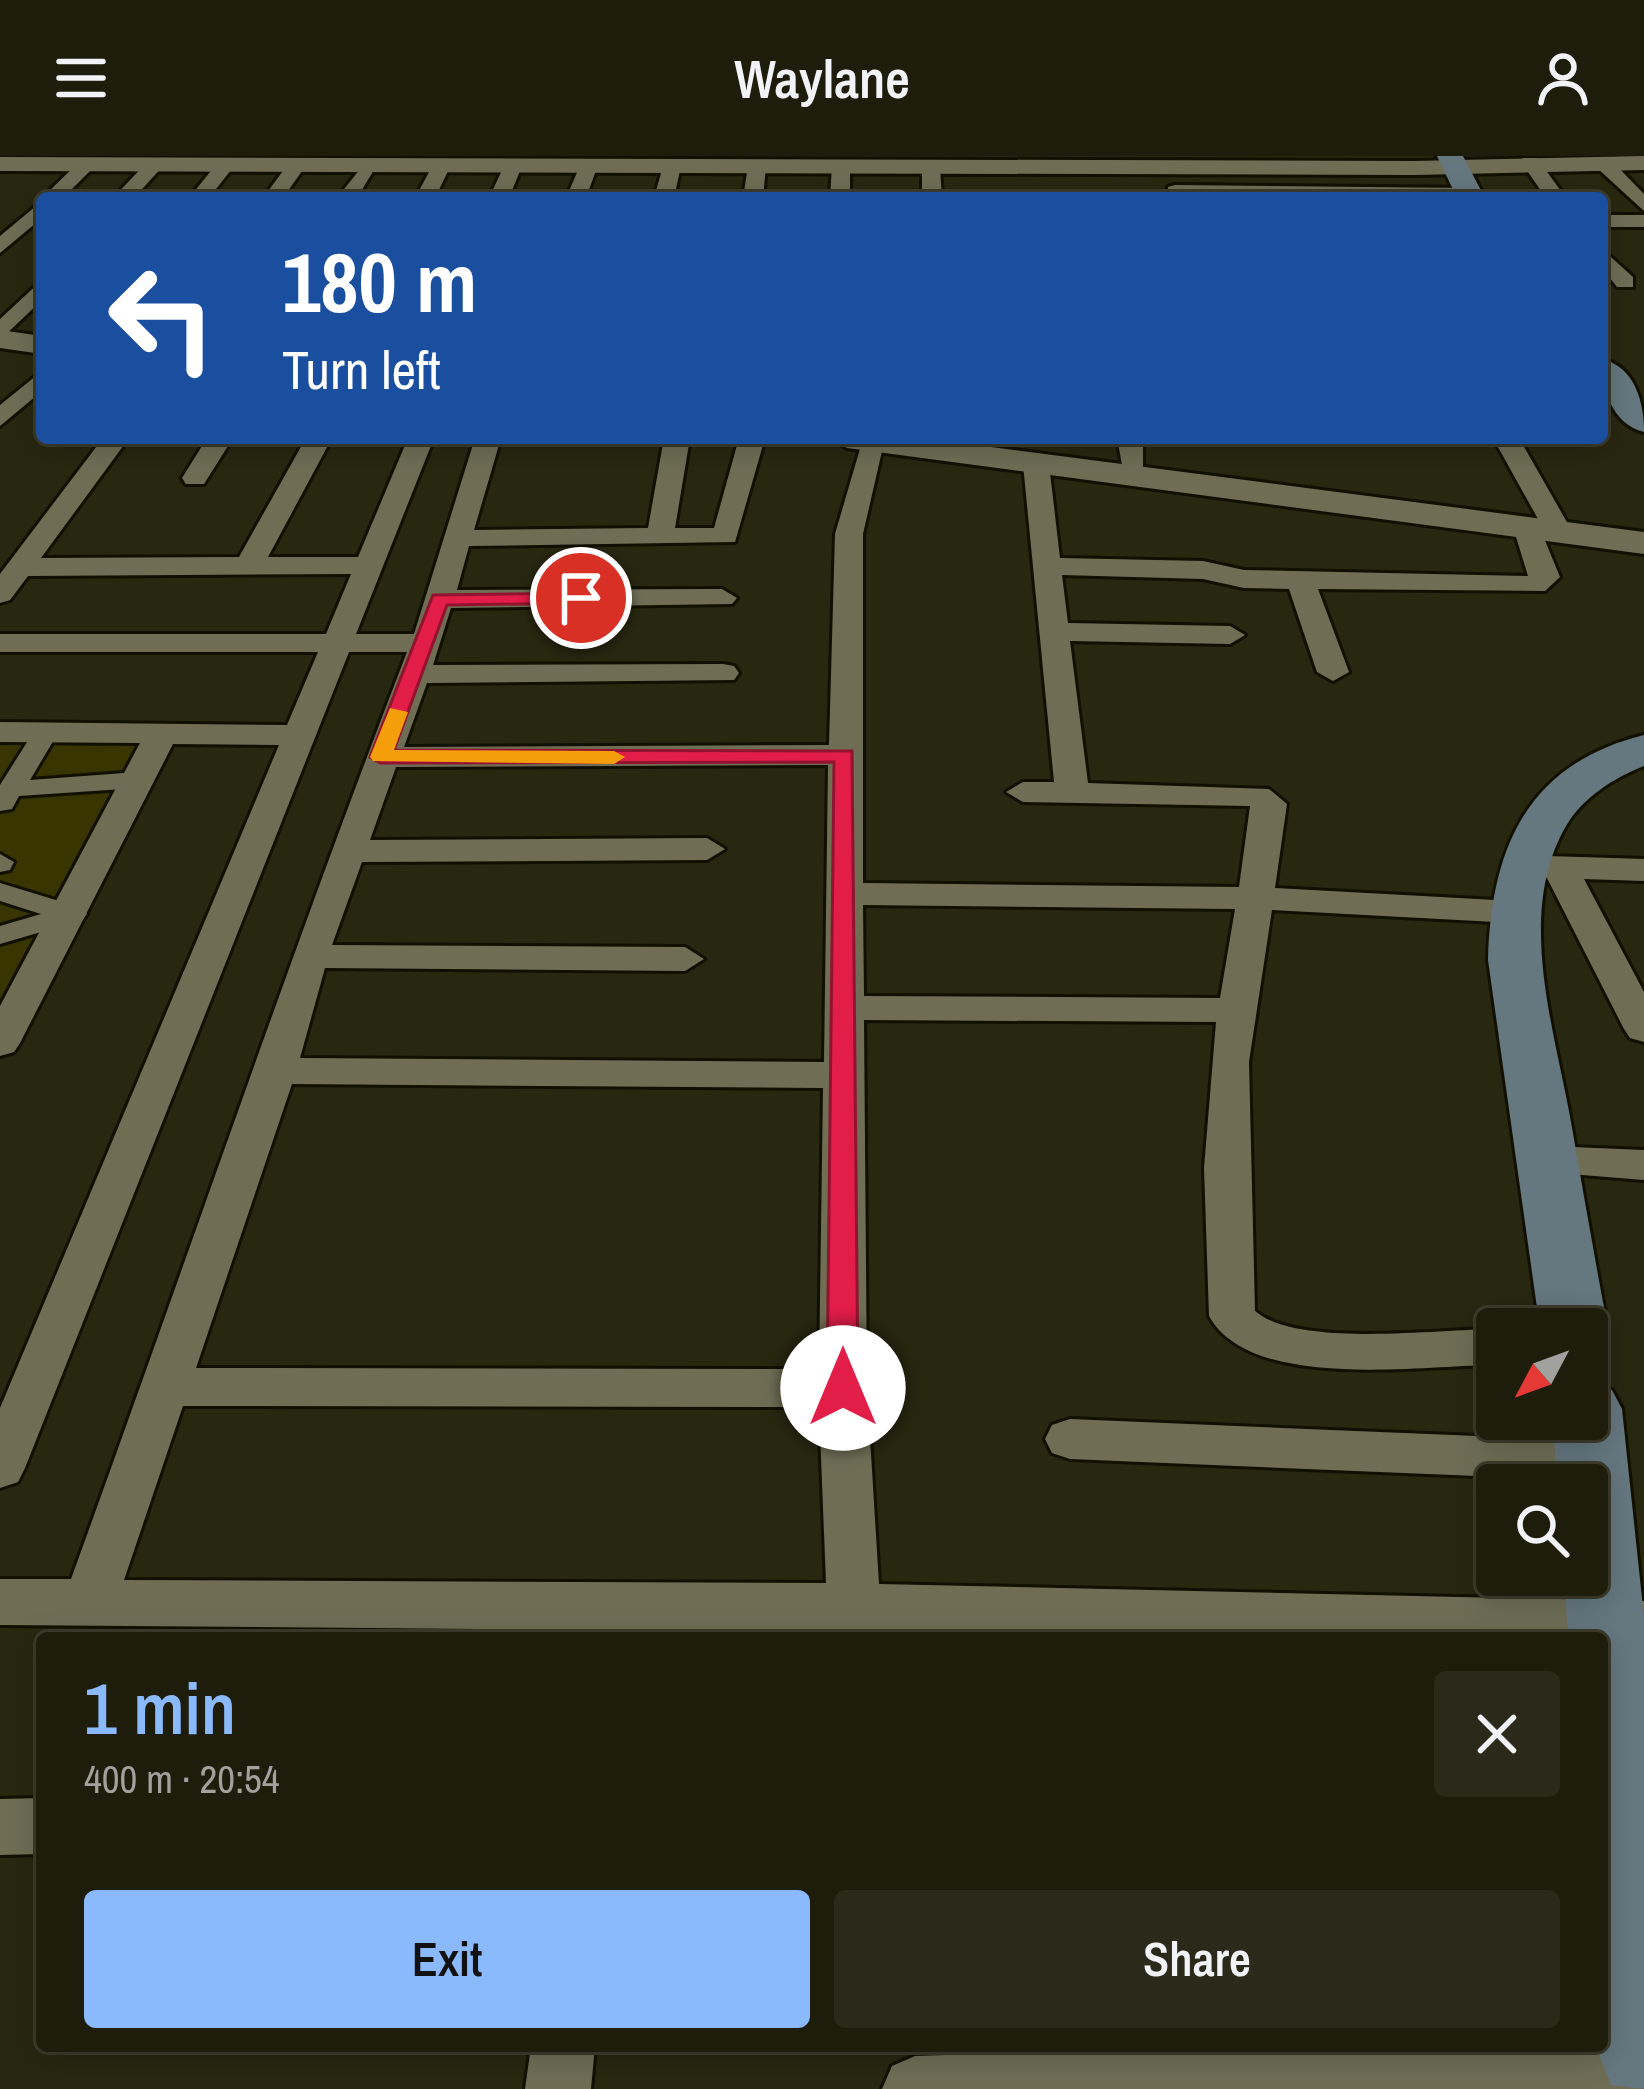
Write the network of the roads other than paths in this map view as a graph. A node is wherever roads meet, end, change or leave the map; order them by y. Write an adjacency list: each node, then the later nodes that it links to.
1 (1453, 160): 2 (street); 10 (street); 37 (main road)
2 (1512, 160): 5 (street); 38 (street)
3 (562, 161): 18 (street); 19 (street)
4 (642, 161): 18 (street); 20 (street)
5 (1584, 161): 12 (street); 39 (street)
6 (98, 162): 13 (street); 15 (street); 24 (street)
7 (311, 162): 14 (street); 16 (street); 27 (street)
8 (768, 162): 20 (street); 21 (street); 33 (street)
9 (1120, 162): 11 (street); 23 (street)
10 (1350, 162): 22 (street)
11 (940, 163): 21 (street)
12 (1644, 163)
13 (0, 164)
14 (368, 164): 17 (street); 28 (street)
15 (154, 165): 16 (street); 25 (street)
16 (226, 165): 26 (street)
17 (442, 165): 19 (street); 29 (street)
18 (589, 165): 31 (street)
19 (513, 166): 30 (street)
20 (672, 166): 32 (street)
21 (841, 166): 34 (street)
22 (1274, 168): 23 (street); 36 (street)
23 (1173, 186): 35 (street)
24 (65, 192)
25 (129, 192)
26 (204, 192)
27 (279, 192)
28 (351, 192)
29 (428, 192)
30 (502, 192)
31 (578, 192)
32 (666, 192)
33 (756, 192)
34 (840, 192)
35 (1244, 192)
36 (1289, 192)
37 (1468, 192)
38 (1549, 192)
39 (1644, 205)
40 (0, 212): 41 (street)
41 (36, 212)
42 (36, 217): 45 (street)
43 (1608, 221): 44 (street)
44 (1644, 221)
45 (0, 247)
46 (1608, 262): 47 (street)
47 (1625, 282)
48 (36, 294): 49 (street)
49 (0, 336): 50 (street)
50 (36, 344)
51 (1608, 376): 54 (main road)
52 (36, 384): 53 (street)
53 (0, 419)
54 (1644, 421)
55 (112, 444): 75 (street)
56 (216, 444): 68 (street)
57 (316, 444): 76 (street)
58 (419, 444): 73 (street)
59 (486, 444): 71 (street)
60 (676, 444): 70 (street)
61 (750, 444): 70 (street)
62 (860, 444): 93 (street)
63 (1131, 444): 67 (street)
64 (1508, 444): 69 (street)
65 (939, 445): 66 (street)
66 (1036, 464): 67 (street); 74 (street)
67 (1134, 475): 69 (street)
68 (196, 478)
69 (1542, 529): 72 (street); 77 (street)
70 (660, 536): 71 (street)
71 (460, 538): 80 (street)
72 (1644, 543)
73 (370, 565): 76 (street); 83 (street)
74 (1048, 566): 77 (street); 81 (street)
75 (21, 567): 76 (street); 78 (street)
76 (248, 567)
77 (1300, 580): 86 (street)
78 (0, 594)
79 (722, 598): 80 (street)
80 (440, 599): 85 (street)
81 (1055, 632): 82 (street); 97 (street)
82 (1230, 634)
83 (338, 642): 84 (street); 85 (street); 91 (street)
84 (0, 643)
85 (419, 658): 87 (street); 94 (street)
86 (1333, 672)
87 (723, 674)
88 (0, 732): 89 (street)
89 (45, 733): 90 (street); 98 (street)
90 (161, 735): 91 (street); 95 (street)
91 (298, 735): 125 (street)
92 (1644, 749): 102 (main road)
93 (845, 755): 94 (street); 104 (street)
94 (380, 757): 100 (street)
95 (138, 780): 98 (street); 106 (street)
96 (1023, 792): 97 (street)
97 (1072, 794): 105 (street)
98 (6, 797)
99 (706, 849): 100 (street)
100 (348, 851): 108 (street)
101 (1644, 870): 102 (street)
102 (1531, 882): 105 (street); 112 (street); 116 (main road)
103 (0, 892): 106 (street)
104 (847, 893): 105 (street); 110 (street)
105 (1258, 898): 111 (street)
106 (72, 914): 107 (street); 113 (street)
107 (0, 935)
108 (309, 956): 109 (street); 114 (street)
109 (686, 959)
110 (847, 1008): 111 (street); 115 (street)
111 (1237, 1010): 119 (street)
112 (1644, 1029)
113 (0, 1043)
114 (276, 1071): 115 (street); 120 (street)
115 (842, 1075): 121 (street)
116 (1548, 1161): 117 (street); 118 (main road)
117 (1644, 1165)
118 (1571, 1308)
119 (1476, 1347)
120 (165, 1387): 121 (street); 127 (street)
121 (843, 1388): 128 (street)
122 (1476, 1436): 123 (street)
123 (1070, 1439)
124 (1592, 1440): 130 (main road)
125 (0, 1468)
126 (0, 1602): 127 (street)
127 (89, 1604): 129 (street)
128 (854, 1606): 129 (street); 130 (street)
129 (602, 1622)
130 (1627, 1623): 133 (main road)
131 (36, 1826): 132 (street)
132 (0, 1827)
133 (1613, 1827): 135 (main road)
134 (562, 2052): 136 (street)
135 (1644, 2052)
136 (557, 2089)
137 (915, 2089): 138 (street)
138 (1609, 2089)

